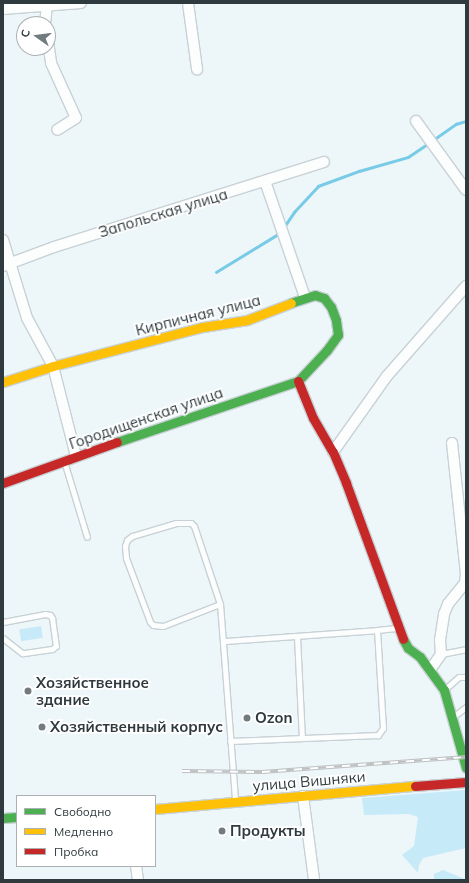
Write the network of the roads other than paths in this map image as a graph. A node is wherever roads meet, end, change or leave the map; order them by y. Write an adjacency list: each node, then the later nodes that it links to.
1 (81, 3): 3 (street)
2 (188, 3): 7 (street)
3 (47, 5): 4 (street); 5 (street)
4 (3, 9)
5 (46, 16)
6 (51, 56): 9 (street)
7 (197, 69)
8 (416, 121): 12 (street)
9 (57, 130)
10 (324, 162): 11 (street, Запольская улица)
11 (265, 181): 14 (street, Запольская улица); 16 (street)
12 (466, 190)
13 (3, 240): 14 (street)
14 (6, 265): 17 (street)
15 (466, 286): 21 (street)
16 (305, 297): 17 (street, Кирпичная улица); 18 (street, Кирпичная улица)
17 (53, 366): 19 (street, Кирпичная улица); 22 (street)
18 (298, 381): 21 (street); 22 (street, Городищенская улица)
19 (3, 382)
20 (452, 443): 26 (street)
21 (333, 452): 29 (street)
22 (76, 456): 23 (street, Городищенская улица)
23 (63, 460): 24 (street, Городищенская улица); 25 (lane)
24 (3, 484)
25 (87, 537)
26 (466, 578): 35 (street)
27 (220, 604): 27 (lane); 33 (lane)
28 (3, 622): 32 (lane)
29 (397, 628): 30 (lane); 36 (street)
30 (377, 630): 31 (lane); 41 (lane)
31 (297, 637): 33 (lane); 41 (lane)
32 (3, 638)
33 (224, 641): 42 (lane)
34 (466, 648): 35 (lane)
35 (441, 654): 36 (street)
36 (430, 670): 38 (street)
37 (466, 676): 38 (lane)
38 (444, 690): 40 (street)
39 (466, 707): 40 (lane)
40 (452, 718): 43 (street)
41 (302, 738): 42 (lane)
42 (230, 741): 46 (lane)
43 (466, 768)
44 (466, 782): 45 (street, улица Вишняки)
45 (303, 796): 46 (street, улица Вишняки); 52 (street)
46 (235, 802): 47 (street, улица Вишняки)
47 (156, 809)
48 (16, 817): 49 (street)
49 (3, 818)
50 (136, 867): 51 (street)
51 (138, 880)
52 (314, 880)

